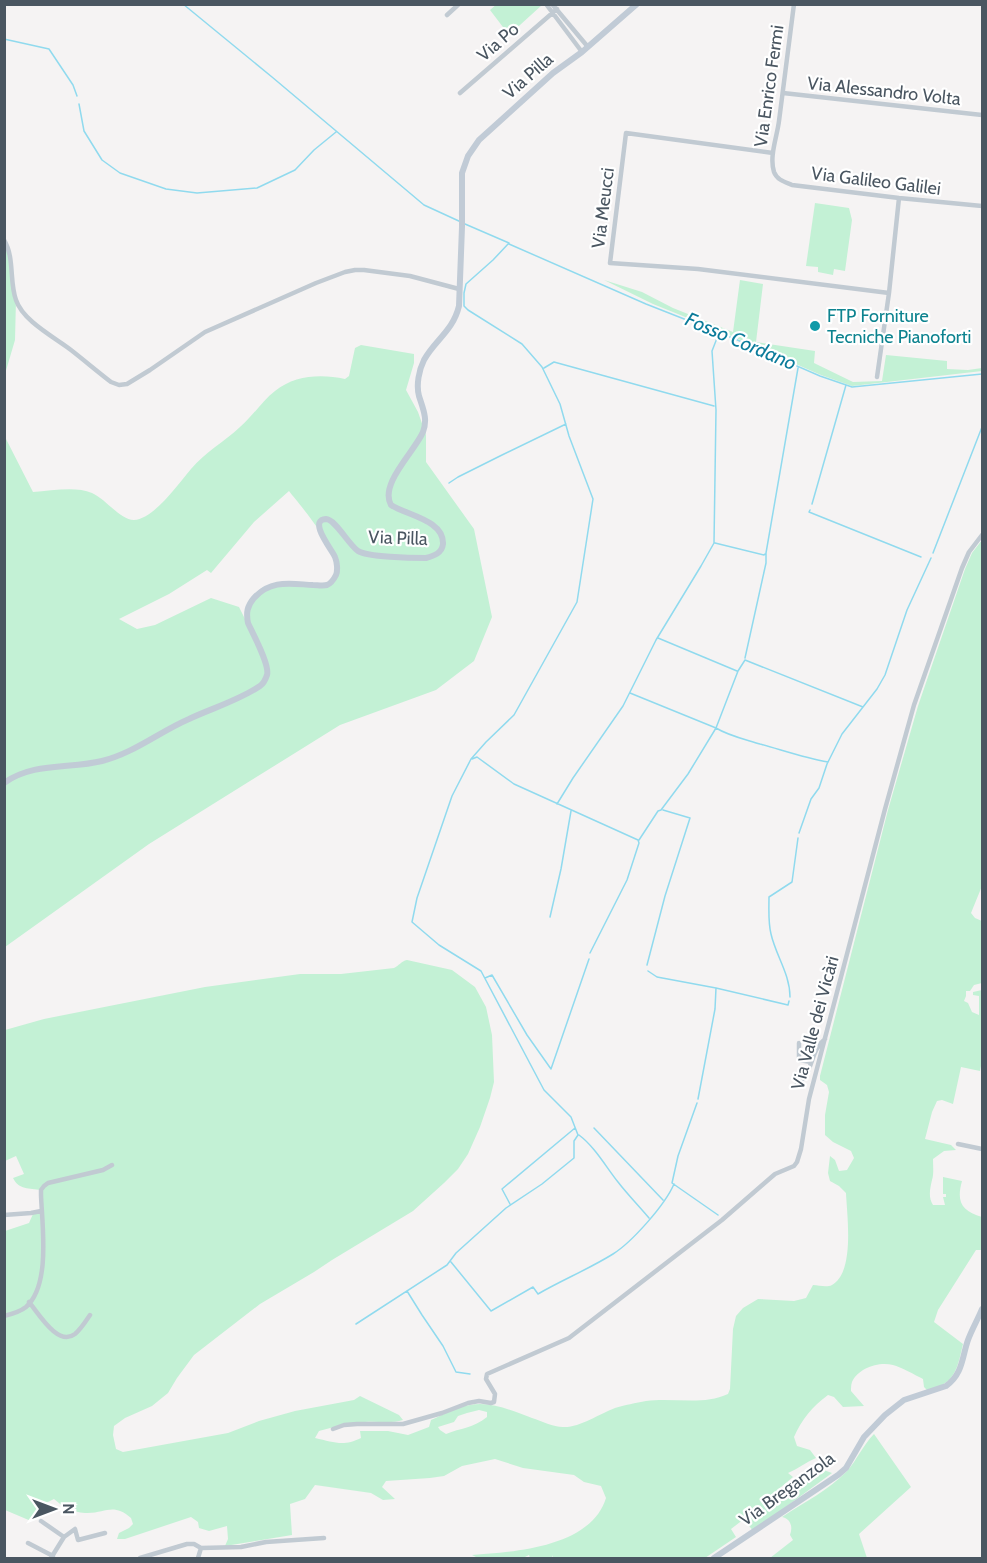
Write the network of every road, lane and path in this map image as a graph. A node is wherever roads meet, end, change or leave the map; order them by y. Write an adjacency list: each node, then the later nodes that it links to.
1 (459, 4): 7 (street)
2 (546, 4): 6 (street)
3 (552, 4): 6 (street)
4 (637, 4): 10 (main road, Via Pilla)
5 (794, 4): 13 (street, Via Enrico Fermi)
6 (555, 11): 8 (street); 9 (street); 12 (street, Via Po)
7 (447, 15)
8 (579, 38): 9 (street); 10 (street)
9 (574, 43): 11 (street)
10 (588, 47): 11 (main road, Via Pilla)
11 (582, 52): 20 (main road, Via Pilla)
12 (460, 93)
13 (783, 93): 14 (street, Via Alessandro Volta); 15 (street, Via Enrico Fermi)
14 (982, 115)
15 (773, 153): 16 (street, Via Enrico Fermi); 21 (street, Via Meucci)
16 (773, 170): 17 (street, Via Galileo Galilei)
17 (900, 198): 18 (street, Via Galileo Galilei); 21 (street)
18 (982, 206)
19 (4, 240): 20 (street)
20 (459, 289): 24 (main road, Via Pilla)
21 (889, 293): 22 (street)
22 (877, 377)
23 (982, 535): 25 (street, Via Valle dei Vicàri)
24 (4, 783)
25 (825, 1039): 27 (street); 38 (street, Via Valle dei Vicàri)
26 (799, 1043): 27 (street)
27 (811, 1062): 28 (street)
28 (797, 1084)
29 (958, 1144): 30 (street)
30 (982, 1149)
31 (112, 1165): 32 (street)
32 (41, 1211): 33 (street); 34 (street)
33 (4, 1215)
34 (29, 1302): 36 (street); 37 (street)
35 (982, 1309): 48 (main road, Via Breganzola)
36 (90, 1315)
37 (4, 1316)
38 (333, 1429)
39 (41, 1521): 41 (street)
40 (105, 1533): 41 (street)
41 (63, 1537): 45 (street)
42 (324, 1538): 44 (street)
43 (28, 1543): 45 (street)
44 (201, 1548): 46 (street); 47 (street)
45 (52, 1557)
46 (140, 1558)
47 (198, 1558)
48 (714, 1558)

